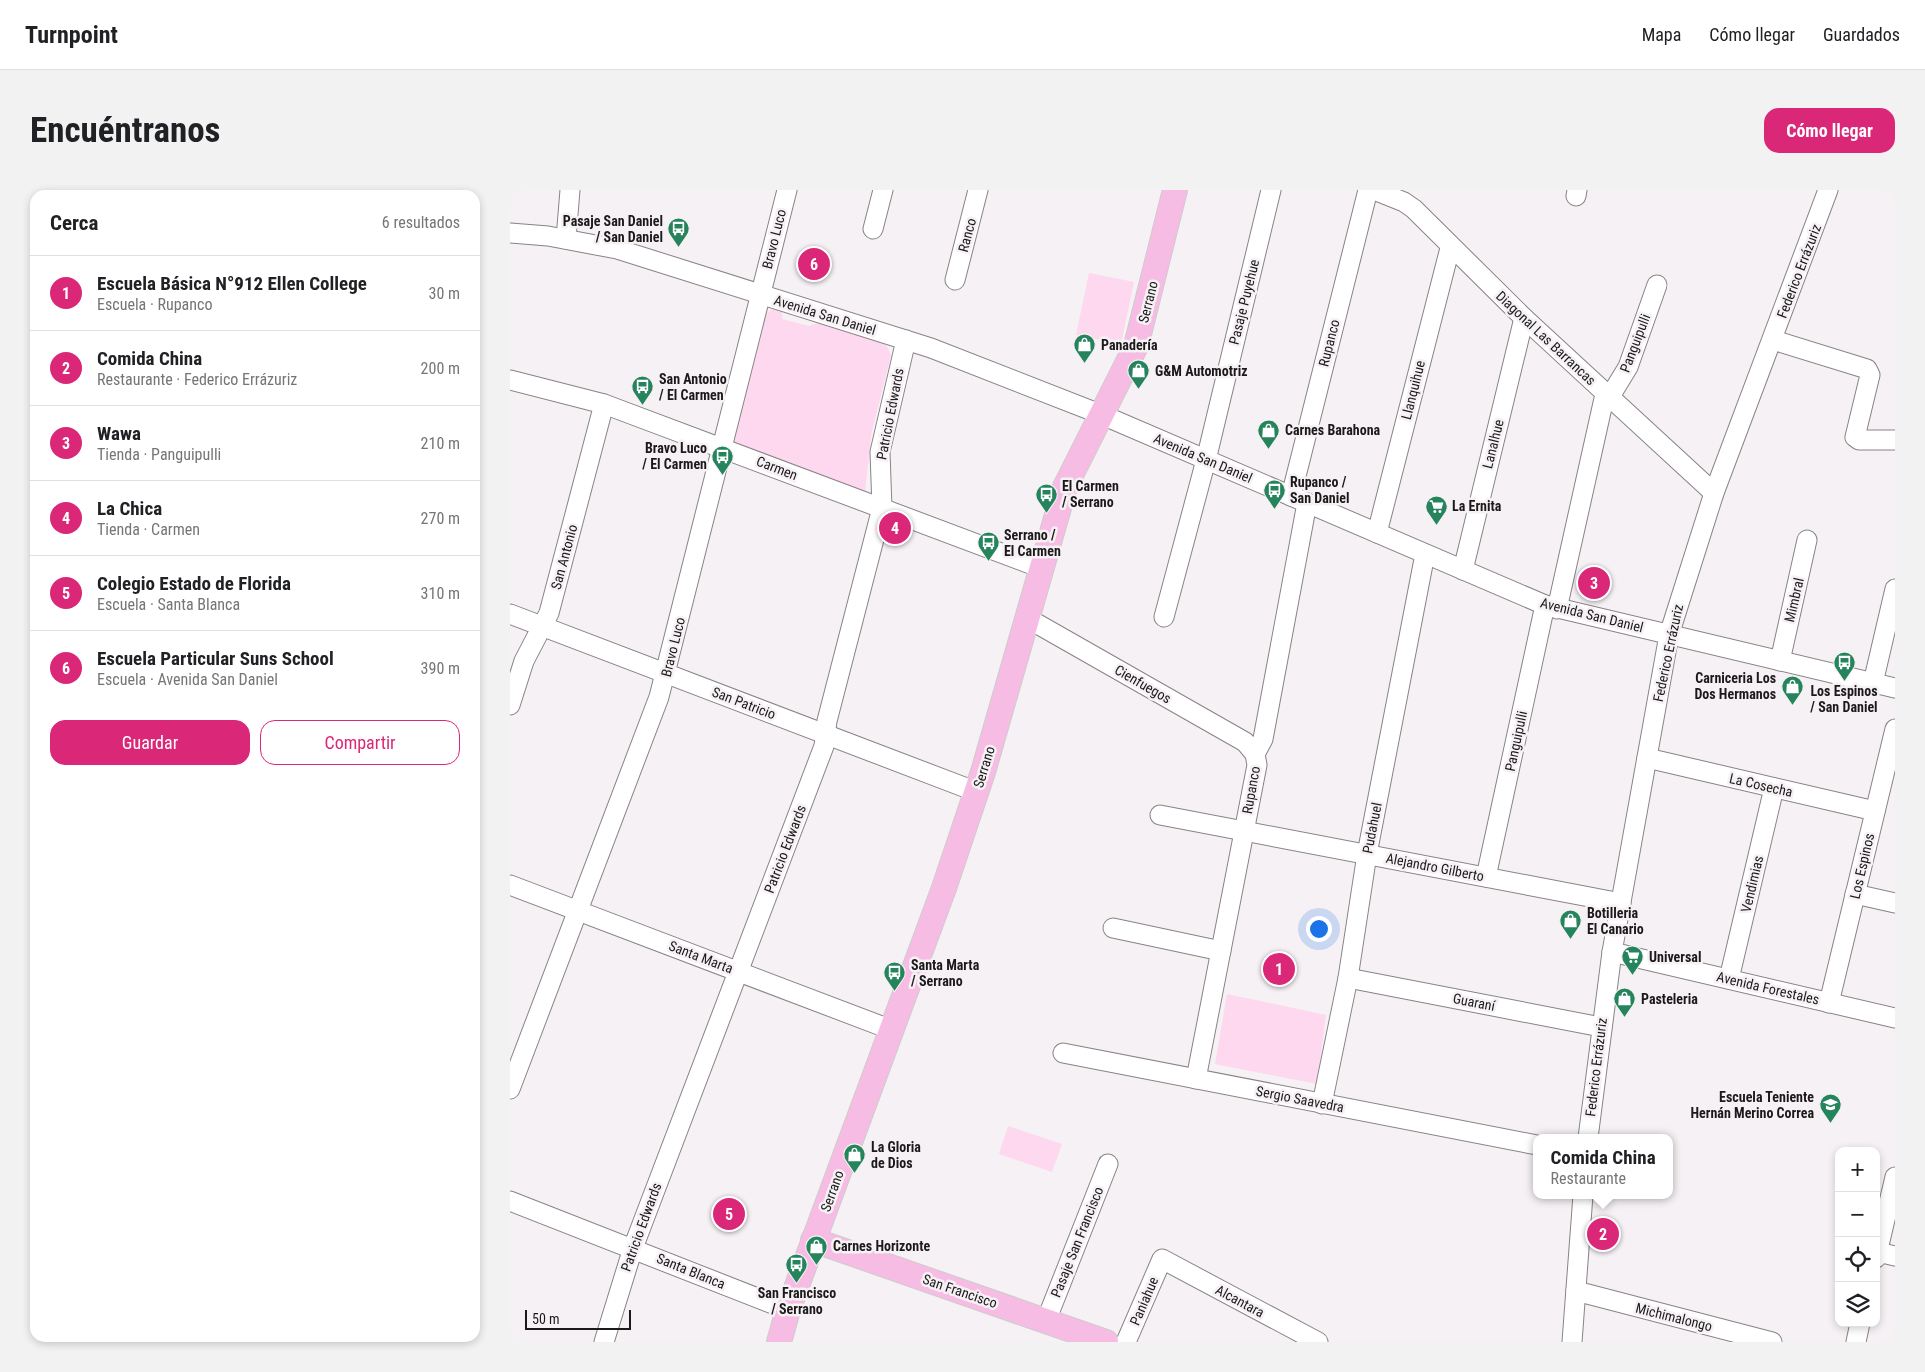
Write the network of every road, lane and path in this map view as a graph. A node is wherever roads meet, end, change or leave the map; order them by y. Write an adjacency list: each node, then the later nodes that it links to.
1 (570, 190): 12 (street)
2 (787, 190): 16 (street, Bravo Luco)
3 (883, 190): 10 (street)
4 (978, 190): 14 (street, Ranco)
5 (1175, 190): 23 (main road, Serrano)
6 (1271, 190): 26 (street, Pasaje Puyehue)
7 (1368, 190): 28 (street, Rupanco)
8 (1374, 190): 13 (street, Diagonal Las Barrancas)
9 (1828, 190): 19 (street, Federico Errázuriz)
10 (872, 230)
11 (510, 233): 12 (street, Avenida San Daniel)
12 (566, 239): 16 (street, Avenida San Daniel)
13 (1450, 248): 17 (street, Diagonal Las Barrancas); 30 (street, Llanquihue)
14 (955, 280)
15 (1657, 285): 21 (street, Panguipulli)
16 (760, 294): 18 (street, Avenida San Daniel); 25 (street, Bravo Luco)
17 (1524, 318): 21 (street, Diagonal Las Barrancas); 34 (street, Lanalhue)
18 (906, 340): 23 (street, Avenida San Daniel); 29 (street, Patricio Edwards)
19 (1772, 340): 24 (street); 27 (street, Federico Errázuriz)
20 (510, 380): 22 (street, Carmen)
21 (1607, 396): 27 (street, Diagonal Las Barrancas); 36 (street, Panguipulli)
22 (604, 404): 25 (street, Carmen); 40 (street, San Antonio)
23 (1100, 414): 26 (street, Avenida San Daniel); 33 (main road, Serrano)
24 (1895, 440)
25 (722, 447): 29 (street, Carmen); 43 (street, Bravo Luco)
26 (1206, 460): 28 (street, Avenida San Daniel); 38 (street, Pasaje Puyehue)
27 (1714, 493): 41 (street, Federico Errázuriz)
28 (1299, 500): 30 (street, Avenida San Daniel); 49 (street, Rupanco)
29 (882, 508): 33 (street, Carmen); 48 (street, Patricio Edwards)
30 (1377, 533): 32 (street, Avenida San Daniel)
31 (1807, 540): 42 (street, Mimbral)
32 (1425, 554): 34 (street, Avenida San Daniel); 56 (street, Pudahuel)
33 (1041, 568): 39 (main road, Serrano)
34 (1463, 570): 36 (street, Avenida San Daniel)
35 (1895, 589): 44 (street)
36 (1551, 607): 41 (street, Avenida San Daniel); 57 (street, Panguipulli)
37 (510, 614): 40 (street, San Patricio)
38 (1164, 617)
39 (1027, 618): 49 (street, Cienfuegos); 52 (main road, Serrano)
40 (543, 626): 43 (street, San Patricio); 46 (street, San Antonio)
41 (1669, 635): 42 (street, Avenida San Daniel); 50 (street, Federico Errázuriz)
42 (1780, 661): 44 (street, Avenida San Daniel)
43 (666, 673): 48 (street, San Patricio); 62 (street, Bravo Luco)
44 (1873, 683): 45 (street, Avenida San Daniel)
45 (1895, 688)
46 (510, 705)
47 (1895, 728): 53 (street, Los Espinos)
48 (825, 734): 52 (street, San Patricio); 66 (street, Patricio Edwards)
49 (1255, 754): 55 (street, Rupanco)
50 (1647, 758): 51 (street, La Cosecha); 60 (street, Federico Errázuriz)
51 (1774, 788): 53 (street, La Cosecha); 68 (street, Vendimias)
52 (977, 792): 72 (main road, Serrano)
53 (1875, 812): 59 (street, Los Espinos)
54 (1160, 815): 55 (street, Alejandro Gilberto)
55 (1244, 830): 56 (street, Alejandro Gilberto); 64 (street, Rupanco)
56 (1367, 854): 57 (street, Alejandro Gilberto); 67 (street, Pudahuel)
57 (1486, 877): 60 (street, Alejandro Gilberto)
58 (510, 885): 62 (street, Santa Marta)
59 (1855, 894): 61 (street); 69 (street, Los Espinos)
60 (1621, 903): 65 (street, Federico Errázuriz)
61 (1895, 903)
62 (579, 910): 66 (street, Santa Marta); 75 (street, Bravo Luco)
63 (1113, 928): 64 (street)
64 (1220, 951): 74 (street, Rupanco)
65 (1612, 952): 68 (street, Avenida Forestales); 71 (street, Federico Errázuriz)
66 (738, 972): 72 (street, Santa Marta); 84 (street, Patricio Edwards)
67 (1348, 978): 71 (street, Guaraní); 76 (street, Pudahuel)
68 (1729, 979): 69 (street, Avenida Forestales)
69 (1829, 1003): 70 (street, Avenida Forestales)
70 (1895, 1018)
71 (1601, 1026): 77 (street, Federico Errázuriz)
72 (892, 1030): 83 (main road, Serrano)
73 (1064, 1054): 74 (street, Sergio Saavedra)
74 (1196, 1079): 76 (street, Sergio Saavedra)
75 (510, 1089)
76 (1322, 1104): 78 (street, Sergio Saavedra)
77 (1588, 1134)
78 (1533, 1144)
79 (1108, 1164): 89 (street, Pasaje San Francisco)
80 (1895, 1177): 85 (street)
81 (1584, 1199): 87 (street)
82 (510, 1201): 84 (street, Santa Blanca)
83 (814, 1240): 88 (main road, Serrano); 89 (main road, San Francisco)
84 (633, 1248): 88 (street, Santa Blanca); 91 (street, Patricio Edwards)
85 (1883, 1255)
86 (1162, 1259): 94 (street, Paniahue); 95 (street, Alcantara)
87 (1576, 1291): 96 (street); 97 (street, Michimalongo)
88 (788, 1310): 92 (main road, Serrano)
89 (1046, 1321): 93 (main road, San Francisco)
90 (1859, 1327): 98 (street)
91 (604, 1342)
92 (779, 1342)
93 (1106, 1342)
94 (1126, 1342)
95 (1318, 1342)
96 (1572, 1342)
97 (1772, 1342)
98 (1856, 1342)

